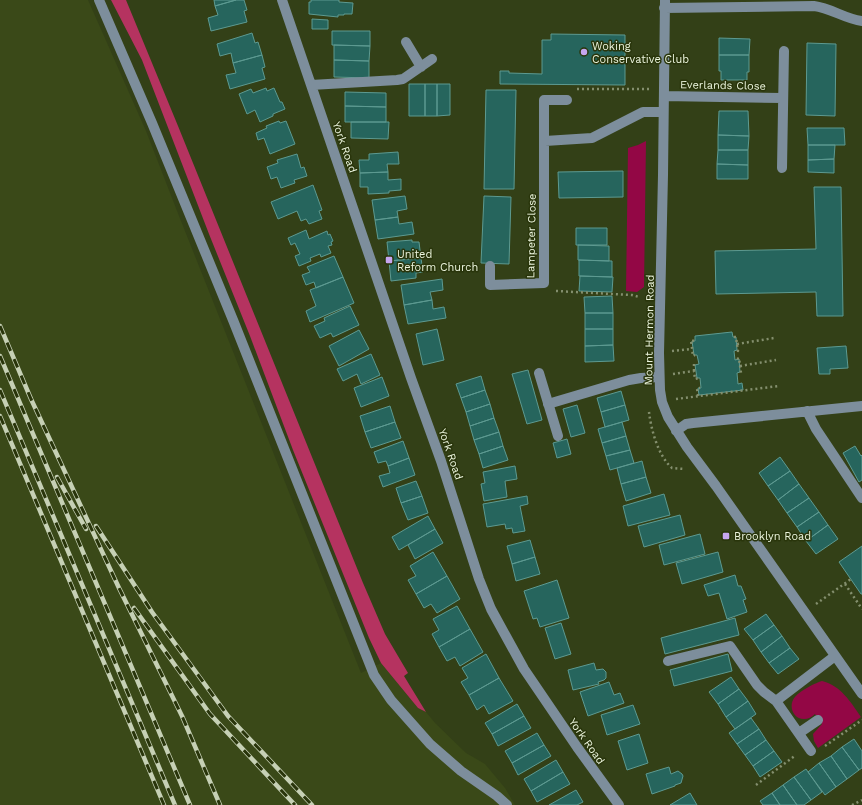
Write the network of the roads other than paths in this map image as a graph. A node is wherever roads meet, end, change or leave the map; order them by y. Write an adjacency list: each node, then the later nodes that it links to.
1 (98, 0): 33 (street)
2 (282, 0): 10 (street, York Road)
3 (819, 3): 4 (street); 5 (street)
4 (665, 4): 11 (street, Mount Hermon Road)
5 (862, 21)
6 (406, 42): 9 (street)
7 (784, 51): 12 (street)
8 (432, 59): 9 (street)
9 (421, 67): 10 (street)
10 (311, 85): 34 (street, York Road)
11 (664, 93): 12 (street, Everlands Close); 14 (street, Mount Hermon Road)
12 (783, 98): 16 (street)
13 (567, 100): 15 (street, Lampeter Close)
14 (663, 112): 15 (street); 19 (street, Mount Hermon Road)
15 (545, 141): 17 (street, Lampeter Close)
16 (782, 168)
17 (490, 266)
18 (539, 372): 20 (street)
19 (659, 376): 20 (street); 23 (street, Mount Hermon Road)
20 (548, 404): 24 (street)
21 (862, 406): 22 (street)
22 (807, 411): 23 (street); 25 (street)
23 (676, 431): 26 (street, Mount Hermon Road)
24 (558, 436)
25 (862, 498)
26 (835, 656): 28 (street, Mount Hermon Road); 29 (street)
27 (668, 661): 29 (street)
28 (862, 694)
29 (776, 701): 31 (street)
30 (818, 720): 31 (street)
31 (799, 733): 32 (street)
32 (810, 748)
33 (507, 805)
34 (619, 805)

